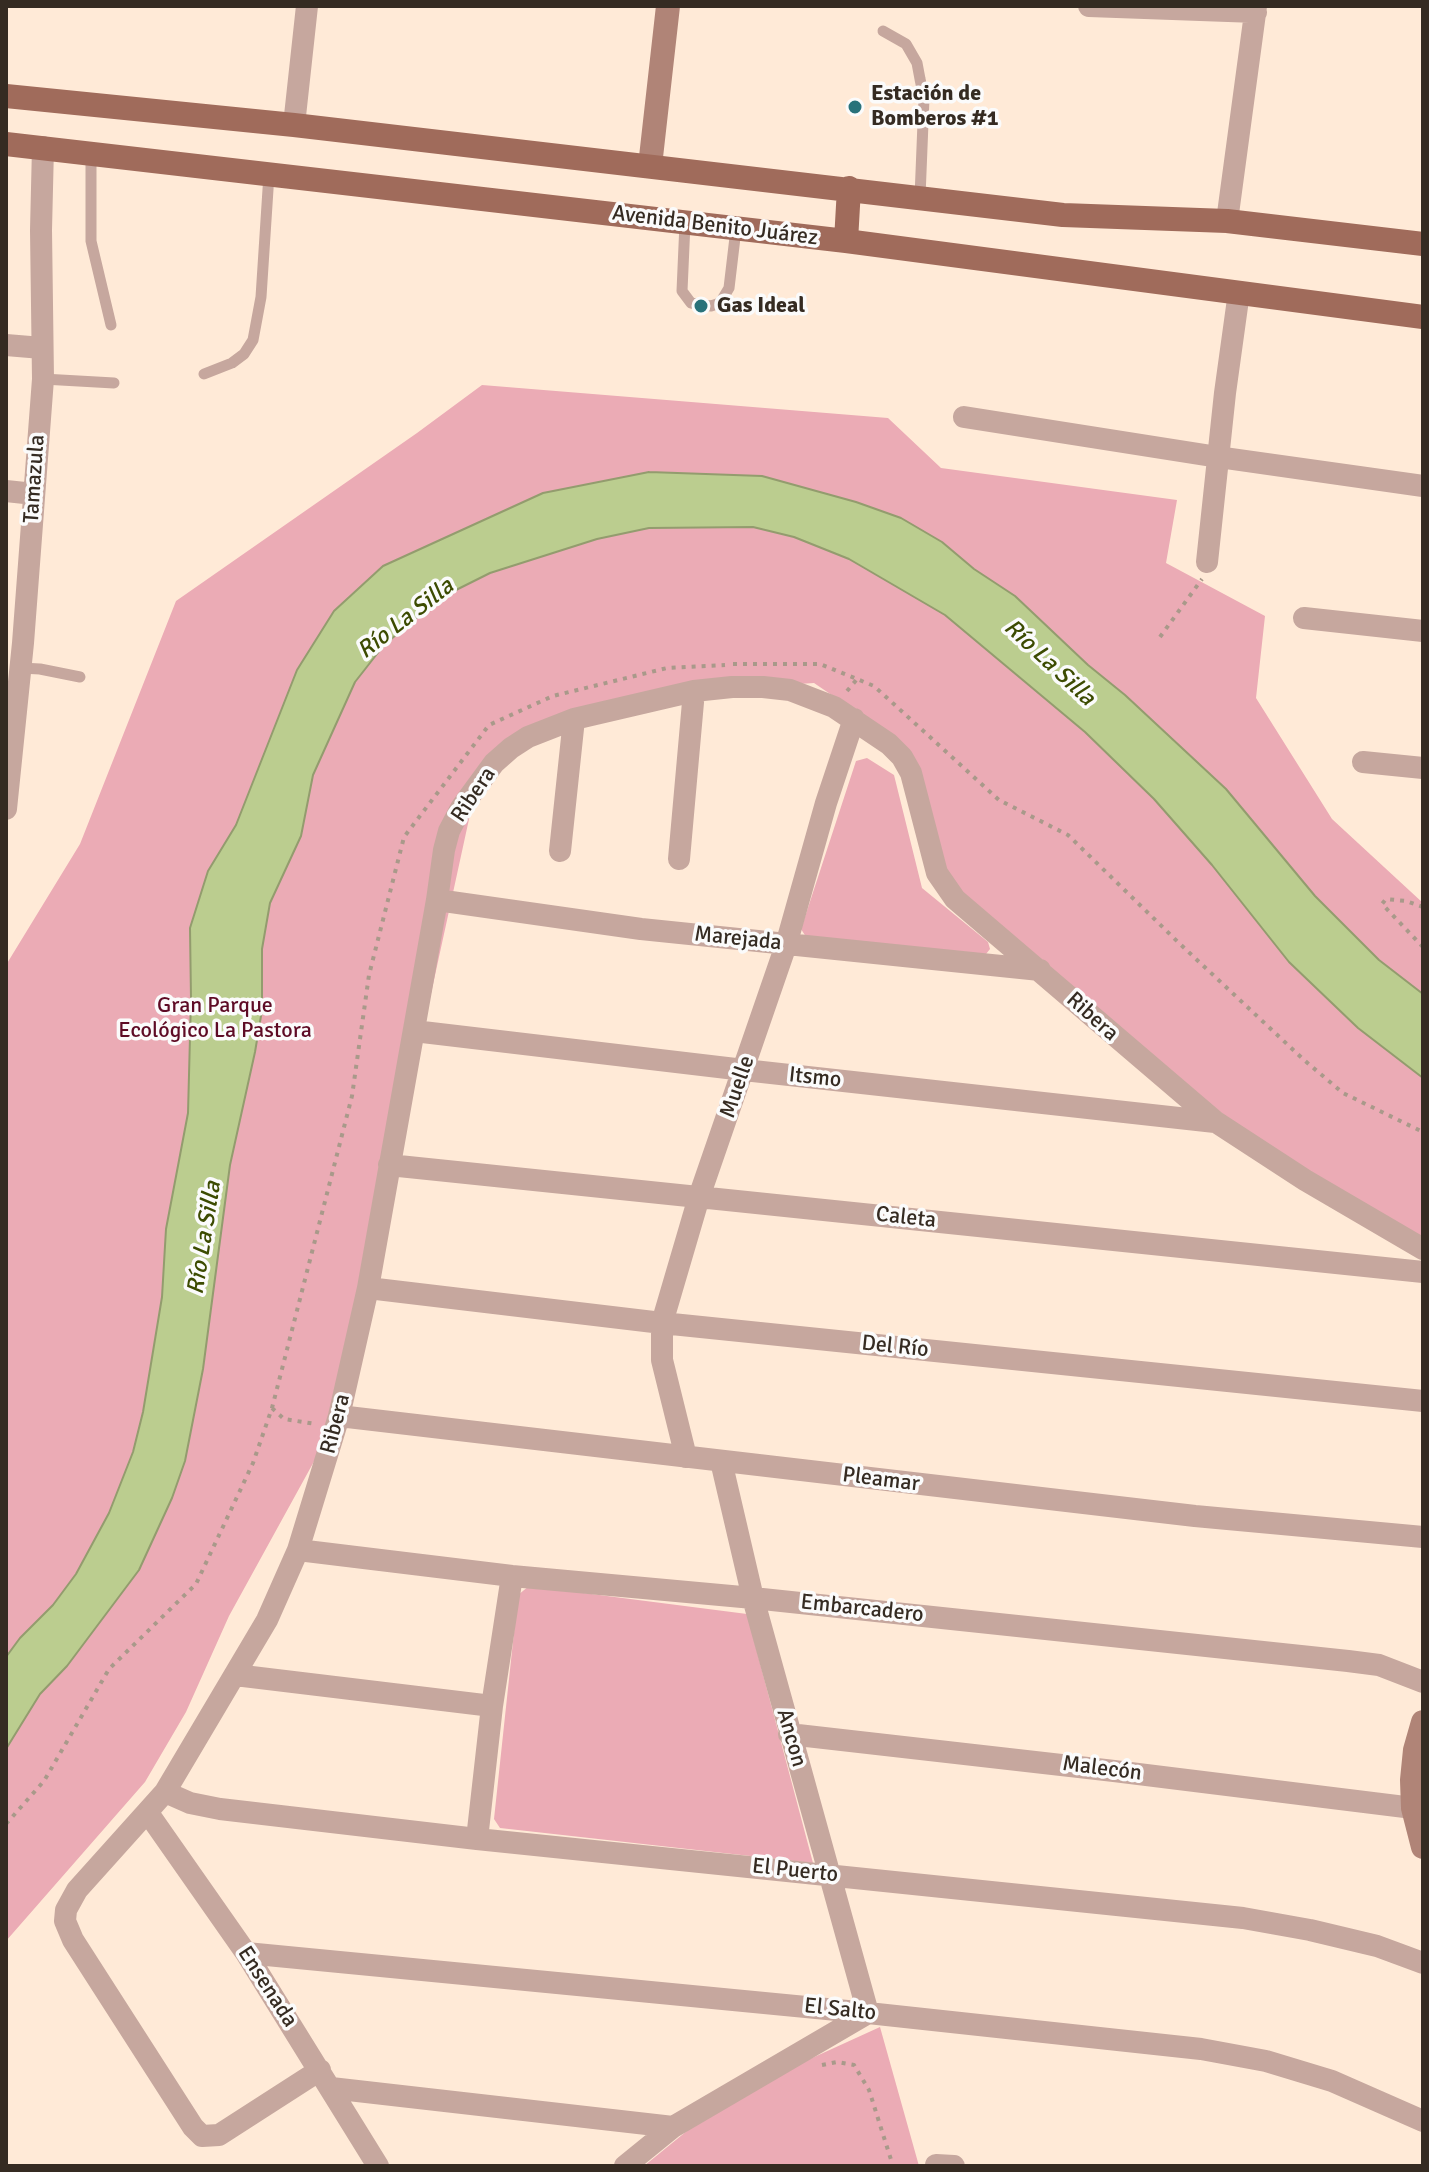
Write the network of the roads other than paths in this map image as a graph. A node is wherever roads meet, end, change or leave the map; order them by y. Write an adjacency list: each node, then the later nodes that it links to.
1 (307, 6): 7 (street)
2 (668, 6): 11 (street)
3 (1089, 6): 4 (street)
4 (1256, 9): 15 (street)
5 (883, 31): 14 (lane)
6 (6, 96): 7 (main road)
7 (294, 125): 11 (main road)
8 (6, 144): 9 (main road, Avenida Benito Juárez)
9 (43, 147): 10 (main road, Avenida Benito Juárez); 24 (street, Tamazula)
10 (91, 153): 12 (main road, Avenida Benito Juárez); 22 (lane)
11 (650, 166): 13 (main road)
12 (269, 173): 16 (main road, Avenida Benito Juárez); 25 (lane)
13 (849, 188): 14 (main road); 18 (main road)
14 (920, 197): 15 (main road)
15 (1227, 221): 19 (main road)
16 (685, 222): 17 (main road, Avenida Benito Juárez); 17 (lane)
17 (736, 228): 18 (main road, Avenida Benito Juárez)
18 (846, 241): 20 (main road, Avenida Benito Juárez)
19 (1423, 244)
20 (1239, 292): 21 (main road, Avenida Benito Juárez); 29 (street)
21 (1423, 317)
22 (111, 325)
23 (6, 345): 24 (street)
24 (42, 348): 26 (street, Tamazula)
25 (204, 374)
26 (43, 379): 27 (lane); 32 (street, Tamazula)
27 (114, 383)
28 (964, 417): 29 (street)
29 (1218, 457): 30 (street); 33 (street)
30 (1423, 486)
31 (6, 491): 32 (street)
32 (34, 494): 36 (street, Tamazula)
33 (1207, 562)
34 (1304, 618): 35 (street)
35 (1423, 631)
36 (14, 643): 37 (street, Tamazula)
37 (21, 668): 38 (lane); 44 (street, Tamazula)
38 (80, 677)
39 (694, 691): 40 (street, Ribera); 41 (street, Ribera); 46 (street)
40 (574, 719): 45 (street); 47 (street, Ribera)
41 (854, 719): 48 (street, Muelle); 49 (street, Ribera)
42 (1363, 762): 43 (street)
43 (1423, 768)
44 (7, 797)
45 (560, 851)
46 (679, 859)
47 (437, 900): 48 (street, Marejada); 50 (street, Ribera)
48 (786, 945): 49 (street, Marejada); 51 (street, Muelle)
49 (1040, 970): 52 (street, Ribera)
50 (414, 1031): 51 (street, Itsmo); 53 (street, Ribera)
51 (744, 1070): 52 (street, Itsmo); 54 (street, Muelle)
52 (1216, 1122): 55 (street, Ribera)
53 (389, 1165): 54 (street, Caleta); 57 (street, Ribera)
54 (699, 1197): 56 (street, Caleta); 58 (street, Muelle)
55 (1423, 1249)
56 (1423, 1272)
57 (368, 1288): 58 (street, Del Río); 60 (street, Ribera)
58 (662, 1323): 59 (street, Del Río); 61 (street, Muelle)
59 (1423, 1401)
60 (338, 1422): 61 (street, Pleamar); 64 (street, Ribera)
61 (686, 1457): 62 (street, Pleamar)
62 (721, 1461): 63 (street, Pleamar); 66 (street, Ancon)
63 (1423, 1537)
64 (298, 1550): 65 (street, Embarcadero); 67 (street, Ribera)
65 (512, 1576): 66 (street, Embarcadero); 69 (street)
66 (753, 1598): 68 (street, Embarcadero); 71 (street, Ancon)
67 (235, 1675): 69 (street); 72 (street, Ribera)
68 (1423, 1682)
69 (492, 1706): 75 (street)
70 (1423, 1722): 73 (street)
71 (789, 1734): 73 (street, Malecón); 77 (street, Ancon)
72 (165, 1792): 74 (street, Ribera); 75 (street, El Puerto)
73 (1413, 1808): 76 (street)
74 (148, 1813): 78 (street, Ensenada); 81 (street, Ribera)
75 (477, 1839): 77 (street, El Puerto)
76 (1423, 1847)
77 (830, 1875): 79 (street, El Puerto); 80 (street, Ancon)
78 (246, 1953): 80 (street, El Salto); 81 (street, Ensenada)
79 (1423, 1963)
80 (868, 2013): 82 (street, El Salto); 83 (street)
81 (326, 2079): 83 (street); 84 (street, Ensenada)
82 (1423, 2121)
83 (673, 2127): 85 (street)
84 (378, 2166)
85 (625, 2166)

